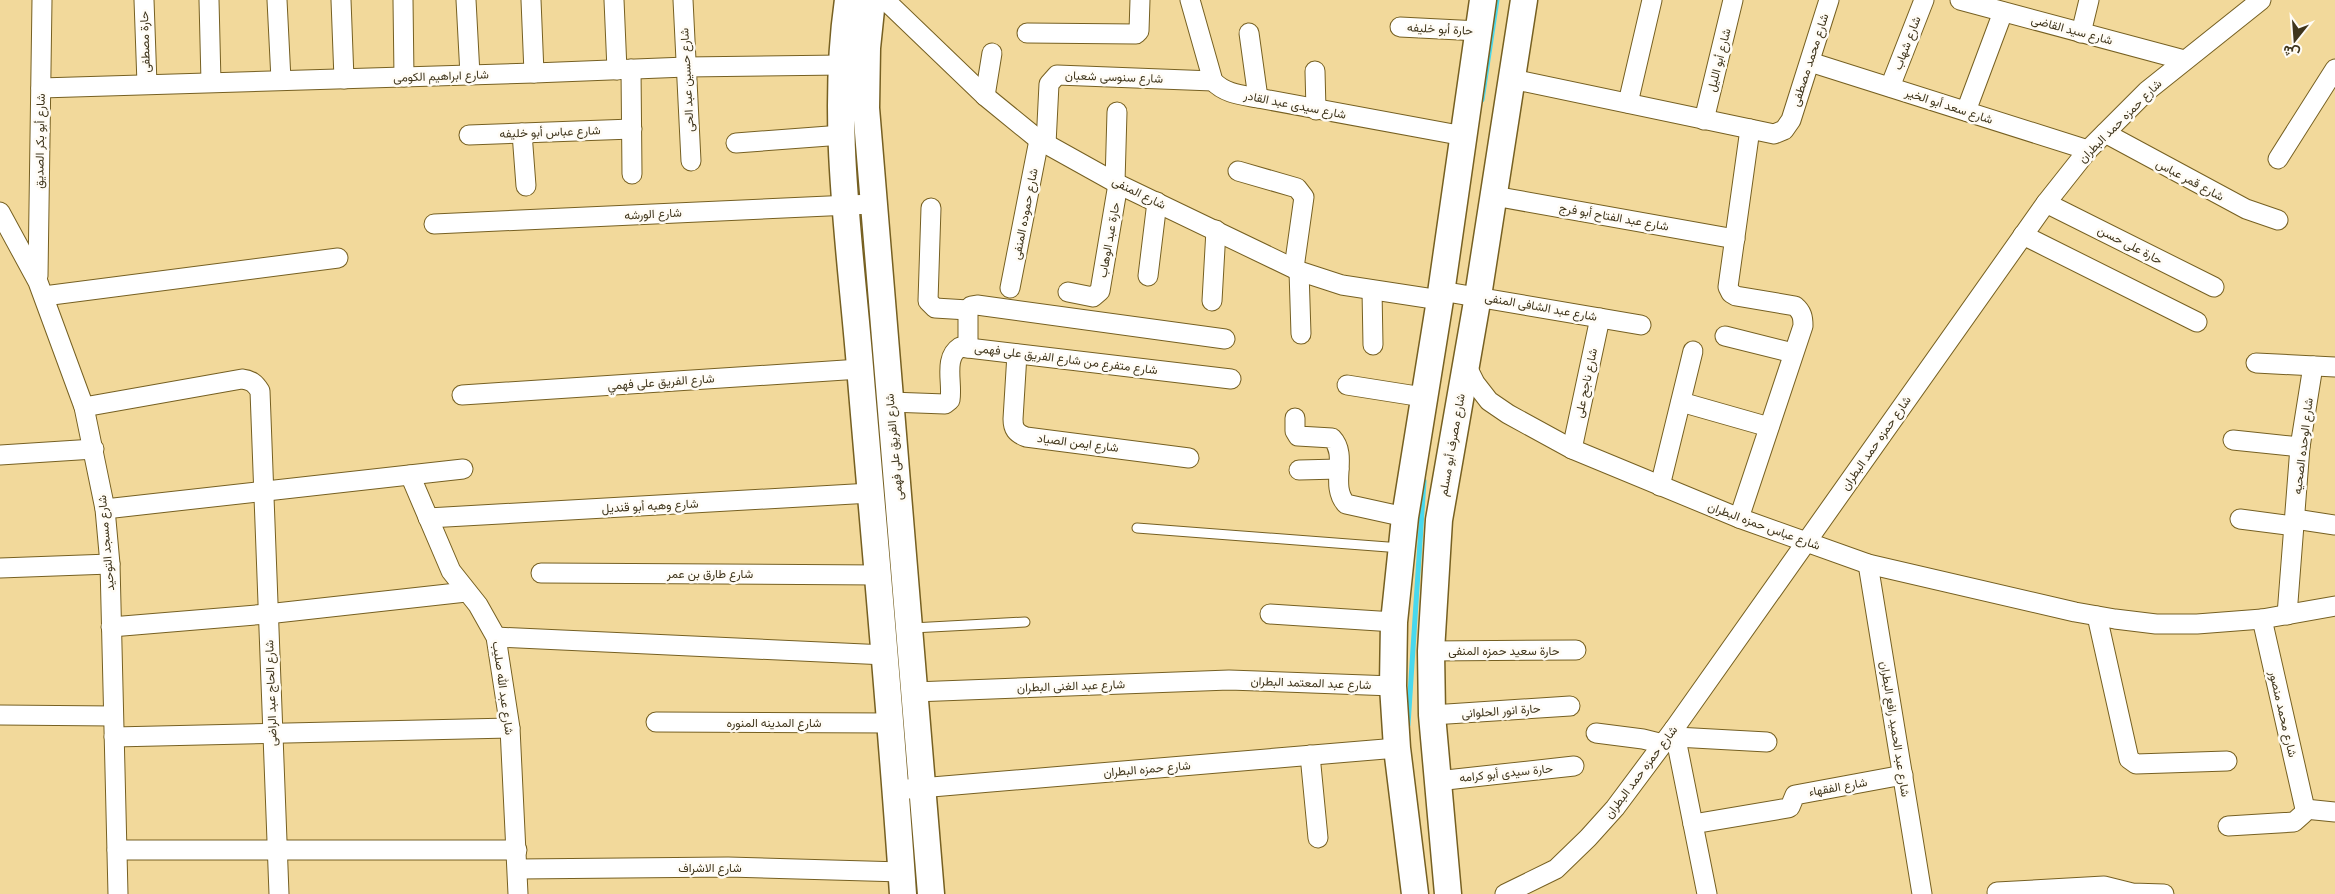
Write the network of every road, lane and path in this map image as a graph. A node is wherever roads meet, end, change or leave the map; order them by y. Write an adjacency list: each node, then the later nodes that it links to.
1 (42, 0): 49 (street, شارع أبو بكر الصديق)
2 (144, 0): 47 (street, حارة مصطفى)
3 (209, 0): 46 (street)
4 (277, 0): 44 (street)
5 (341, 0): 43 (street)
6 (403, 0): 41 (street)
7 (466, 0): 40 (street)
8 (531, 0): 39 (street)
9 (614, 0): 37 (street)
10 (683, 0): 35 (street, شارع حسين عبد الحى)
11 (848, 0): 34 (street)
12 (872, 0): 76 (street, شارع الفريق على فهمى)
13 (885, 0): 50 (street, شارع المنفى)
14 (1140, 0): 28 (street)
15 (1191, 0): 45 (street)
16 (1483, 0): 27 (street)
17 (1524, 0): 42 (street, شارع مصرف أبو مسلم)
18 (1652, 0): 52 (street)
19 (1733, 0): 56 (street, شارع أبو الليل)
20 (1829, 0): 33 (street, شارع محمد مصطفى)
21 (1924, 0): 48 (street, شارع شهاب)
22 (1960, 0): 25 (street, شارع سيد القاضى)
23 (2089, 0): 30 (street)
24 (2261, 0): 32 (street, شارع حمزه حمد البطران)
25 (2008, 8): 30 (street, شارع سيد القاضى); 54 (street)
26 (1400, 27): 27 (street, حارة أبو خليفه)
27 (1479, 31): 63 (street)
28 (1027, 33)
29 (1249, 33): 51 (street)
30 (2081, 33): 32 (street, شارع سيد القاضى)
31 (992, 53): 50 (street)
32 (2184, 60): 60 (street, شارع حمزه حمد البطران)
33 (1810, 62): 48 (street, شارع سعد أبو الخير); 58 (street, شارع محمد مصطفى)
34 (842, 65): 35 (street, شارع ابراهيم الكومى); 62 (street)
35 (686, 67): 37 (street, شارع ابراهيم الكومى); 68 (street, شارع حسين عبد الحى)
36 (2335, 69): 67 (street)
37 (624, 70): 39 (street, شارع ابراهيم الكومى); 57 (street)
38 (1315, 71): 53 (street)
39 (534, 73): 40 (street, شارع ابراهيم الكومى)
40 (470, 75): 41 (street, شارع ابراهيم الكومى)
41 (404, 77): 43 (street, شارع ابراهيم الكومى)
42 (1512, 78): 52 (street); 73 (street, شارع مصرف أبو مسلم)
43 (344, 79): 44 (street, شارع ابراهيم الكومى)
44 (281, 80): 46 (street, شارع ابراهيم الكومى)
45 (1213, 81): 51 (street, شارع سيدى عبد القادر); 64 (street, شارع سنوسى شعبان)
46 (211, 82): 47 (street, شارع ابراهيم الكومى)
47 (147, 84): 49 (street, شارع ابراهيم الكومى)
48 (1890, 87): 54 (street, شارع سعد أبو الخير)
49 (41, 88): 90 (street, شارع أبو بكر الصديق)
50 (984, 96): 64 (street, شارع المنفى)
51 (1258, 98): 53 (street, شارع سيدى عبد القادر)
52 (1628, 103): 56 (street)
53 (1316, 110): 63 (street, شارع سيدى عبد القادر)
54 (1966, 111): 66 (street, شارع سعد أبو الخير)
55 (1117, 112): 71 (street)
56 (1704, 120): 58 (street)
57 (632, 129): 59 (street, شارع عباس أبو خليفه); 70 (street)
58 (1750, 129): 84 (street)
59 (522, 133): 61 (street, شارع عباس أبو خليفه); 72 (street)
60 (2105, 133): 66 (street, شارع حمزه حمد البطران); 80 (street, شارع قمر عباس)
61 (469, 135)
62 (842, 135): 65 (street); 77 (street)
63 (1464, 136): 93 (street)
64 (1042, 142): 71 (street, شارع المنفى); 89 (street, شارع حموده المنفى)
65 (736, 143)
66 (2088, 150): 75 (street, شارع حمزه حمد البطران)
67 (2278, 159)
68 (691, 161)
69 (1238, 171): 86 (street)
70 (632, 174)
71 (1116, 183): 74 (street, شارع المنفى); 92 (street, حارة عبد الوهاب)
72 (526, 186)
73 (1494, 196): 84 (street, شارع عبد الفتاح أبو فرج); 94 (street, شارع مصرف أبو مسلم)
74 (1157, 202): 82 (street, شارع المنفى); 87 (street)
75 (2046, 203): 83 (street, شارع حمزه حمد البطران); 88 (street, حارة على حسن)
76 (872, 204): 77 (street, شارع الورشه); 119 (street, شارع الفريق على فهمى)
77 (846, 205): 81 (street, شارع الورشه); 112 (street)
78 (931, 208): 96 (street)
79 (0, 212): 90 (street, شارع مسجد التوحيد)
80 (2278, 220)
81 (434, 224)
82 (1216, 230): 86 (street, شارع المنفى); 95 (street)
83 (2023, 234): 98 (street); 145 (street, شارع حمزه حمد البطران)
84 (1735, 239): 106 (street)
85 (338, 258): 90 (street)
86 (1296, 269): 91 (street, شارع المنفى); 100 (street)
87 (1148, 276)
88 (2214, 287)
89 (1010, 288)
90 (41, 289): 121 (street, شارع مسجد التوحيد)
91 (1372, 290): 93 (street, شارع المنفى); 103 (street)
92 (1068, 292)
93 (1440, 296): 94 (street, شارع عبد الشافى المنفى); 115 (street)
94 (1478, 296): 97 (street, شارع عبد الشافى المنفى); 109 (street, شارع مصرف أبو مسلم)
95 (1212, 301)
96 (968, 310): 102 (street); 104 (street)
97 (1600, 318): 99 (street, شارع عبد الشافى المنفى); 127 (street, شارع ناجح على)
98 (2197, 322)
99 (1641, 325)
100 (1301, 334)
101 (1725, 336): 106 (street)
102 (1225, 339)
103 (1373, 345)
104 (968, 348): 107 (street, شارع متفرع من شارع الفريق على فهمى); 119 (street, شارع متفرع من شارع الفريق على فهمى)
105 (1694, 352): 118 (street)
106 (1793, 353): 123 (street)
107 (1017, 354): 113 (street, شارع متفرع من شارع الفريق على فهمى); 129 (street, شارع ايمن الصياد)
108 (2256, 363): 110 (street)
109 (1466, 365): 117 (street, شارع مصرف أبو مسلم); 127 (street, شارع عباس حمزه البطران)
110 (2313, 366): 111 (street); 125 (street, شارع الوحده الصحيه)
111 (2335, 367)
112 (860, 370): 116 (street, شارع الفريق على فهمي); 120 (street)
113 (1231, 378)
114 (1347, 384): 115 (street)
115 (1424, 393): 117 (street); 138 (street)
116 (462, 395)
117 (1461, 397): 165 (street, شارع مصرف أبو مسلم)
118 (1681, 402): 123 (street); 134 (street)
119 (890, 404): 120 (street); 162 (street, شارع الفريق على فهمى)
120 (863, 405): 136 (street)
121 (84, 407): 126 (street, شارع مسجد التوحيد); 135 (street, شارع الحاج عبد الراضى)
122 (1295, 418): 131 (street)
123 (1769, 427): 140 (street)
124 (2233, 440): 125 (street)
125 (2300, 447): 142 (street, شارع الوحده الصحيه)
126 (94, 449): 128 (street); 137 (street, شارع مسجد التوحيد)
127 (1572, 449): 134 (street, شارع عباس حمزه البطران)
128 (0, 455)
129 (1189, 458)
130 (463, 469): 133 (street)
131 (1339, 469): 132 (street); 138 (street)
132 (1299, 470)
133 (410, 475): 135 (street); 139 (street, شارع عبد الله صليب)
134 (1660, 486): 140 (street, شارع عباس حمزه البطران)
135 (262, 492): 137 (street); 154 (street, شارع الحاج عبد الراضى)
136 (871, 493): 139 (street, شارع وهبه أبو قنديل); 151 (street)
137 (105, 509): 147 (street, شارع مسجد التوحيد)
138 (1405, 517): 146 (street)
139 (428, 518): 152 (street, شارع عبد الله صليب)
140 (1739, 518): 145 (street, شارع عباس حمزه البطران)
141 (2240, 519): 142 (street)
142 (2295, 523): 143 (street); 156 (street, شارع الوحده الصحيه)
143 (2335, 525)
144 (1137, 528): 146 (lane)
145 (1805, 542): 148 (street, شارع عباس حمزه البطران); 180 (street, شارع حمزه حمد البطران)
146 (1402, 548): 160 (street)
147 (110, 564): 149 (street); 161 (street, شارع مسجد التوحيد)
148 (1868, 564): 157 (street, شارع عباس حمزه البطران); 186 (street, شارع عبد الحميد رافع البطران)
149 (0, 568)
150 (541, 573): 151 (street, شارع طارق بن عمر)
151 (879, 575): 166 (street)
152 (466, 592): 154 (street); 163 (street, شارع عبد الله صليب)
153 (2335, 606): 156 (street, شارع عباس حمزه البطران)
154 (268, 614): 161 (street); 177 (street, شارع الحاج عبد الراضى)
155 (1270, 614): 160 (street)
156 (2287, 615): 158 (street, شارع عباس حمزه البطران)
157 (2097, 616): 158 (street, شارع عباس حمزه البطران); 184 (street)
158 (2262, 619): 190 (street, شارع محمد منصور)
159 (1025, 622): 162 (lane)
160 (1394, 622): 168 (street)
161 (111, 627): 173 (street, شارع مسجد التوحيد)
162 (909, 629): 169 (street, شارع الفريق على فهمى)
163 (496, 637): 166 (street); 176 (street, شارع عبد الله صليب)
164 (1576, 650): 165 (street, حارة سعيد حمزه المنفى)
165 (1431, 651): 172 (street, شارع مصرف أبو مسلم)
166 (886, 655): 175 (street)
167 (1228, 680): 168 (street, شارع عبد المعتمد البطران); 169 (street, شارع عبد الغنى البطران)
168 (1393, 686): 182 (street)
169 (914, 692): 188 (street, شارع الفريق على فهمى)
170 (1570, 706): 172 (street, حارة انور الحلوانى)
171 (0, 715): 173 (street)
172 (1432, 715): 187 (street, شارع مصرف أبو مسلم)
173 (113, 716): 179 (street, شارع مسجد التوحيد)
174 (656, 722): 175 (street, شارع المدينه المنوره)
175 (892, 723): 189 (street)
176 (510, 728): 177 (street); 197 (street, شارع عبد الله صليب)
177 (272, 732): 179 (street); 196 (street, شارع الحاج عبد الراضى)
178 (1596, 733): 180 (street)
179 (114, 737): 195 (street, شارع مسجد التوحيد)
180 (1671, 737): 181 (street); 192 (street); 199 (street, شارع حمزه حمد البطران)
181 (1767, 742)
182 (1397, 748): 183 (street, شارع حمزه البطران); 205 (street)
183 (1310, 755): 188 (street, شارع حمزه البطران); 194 (street)
184 (2227, 761)
185 (1574, 766): 187 (street, حارة سيدى أبو كرامه)
186 (1903, 775): 192 (street, شارع الفقهاء); 209 (street, شارع عبد الحميد رافع البطران)
187 (1437, 781): 206 (street, شارع مصرف أبو مسلم)
188 (922, 788): 189 (street, شارع حمزه البطران); 204 (street, شارع الفريق على فهمى)
189 (896, 790): 198 (street)
190 (2305, 809): 191 (street); 193 (street)
191 (2335, 812)
192 (1693, 824): 208 (street)
193 (2228, 826)
194 (1318, 838)
195 (117, 850): 196 (street, شارع الاشراف); 201 (street, شارع مسجد التوحيد)
196 (277, 851): 197 (street, شارع الاشراف); 202 (street, شارع الحاج عبد الراضى)
197 (518, 860): 198 (street, شارع الاشراف); 203 (street, شارع عبد الله صليب)
198 (903, 883)
199 (1528, 889): 207 (street, شارع حمزه حمد البطران)
200 (1997, 892): 210 (street)
201 (118, 894)
202 (279, 894)
203 (518, 894)
204 (931, 894)
205 (1415, 894)
206 (1448, 894)
207 (1505, 894)
208 (1707, 894)
209 (1922, 894)
210 (2132, 894): 211 (street)
211 (2164, 894)

